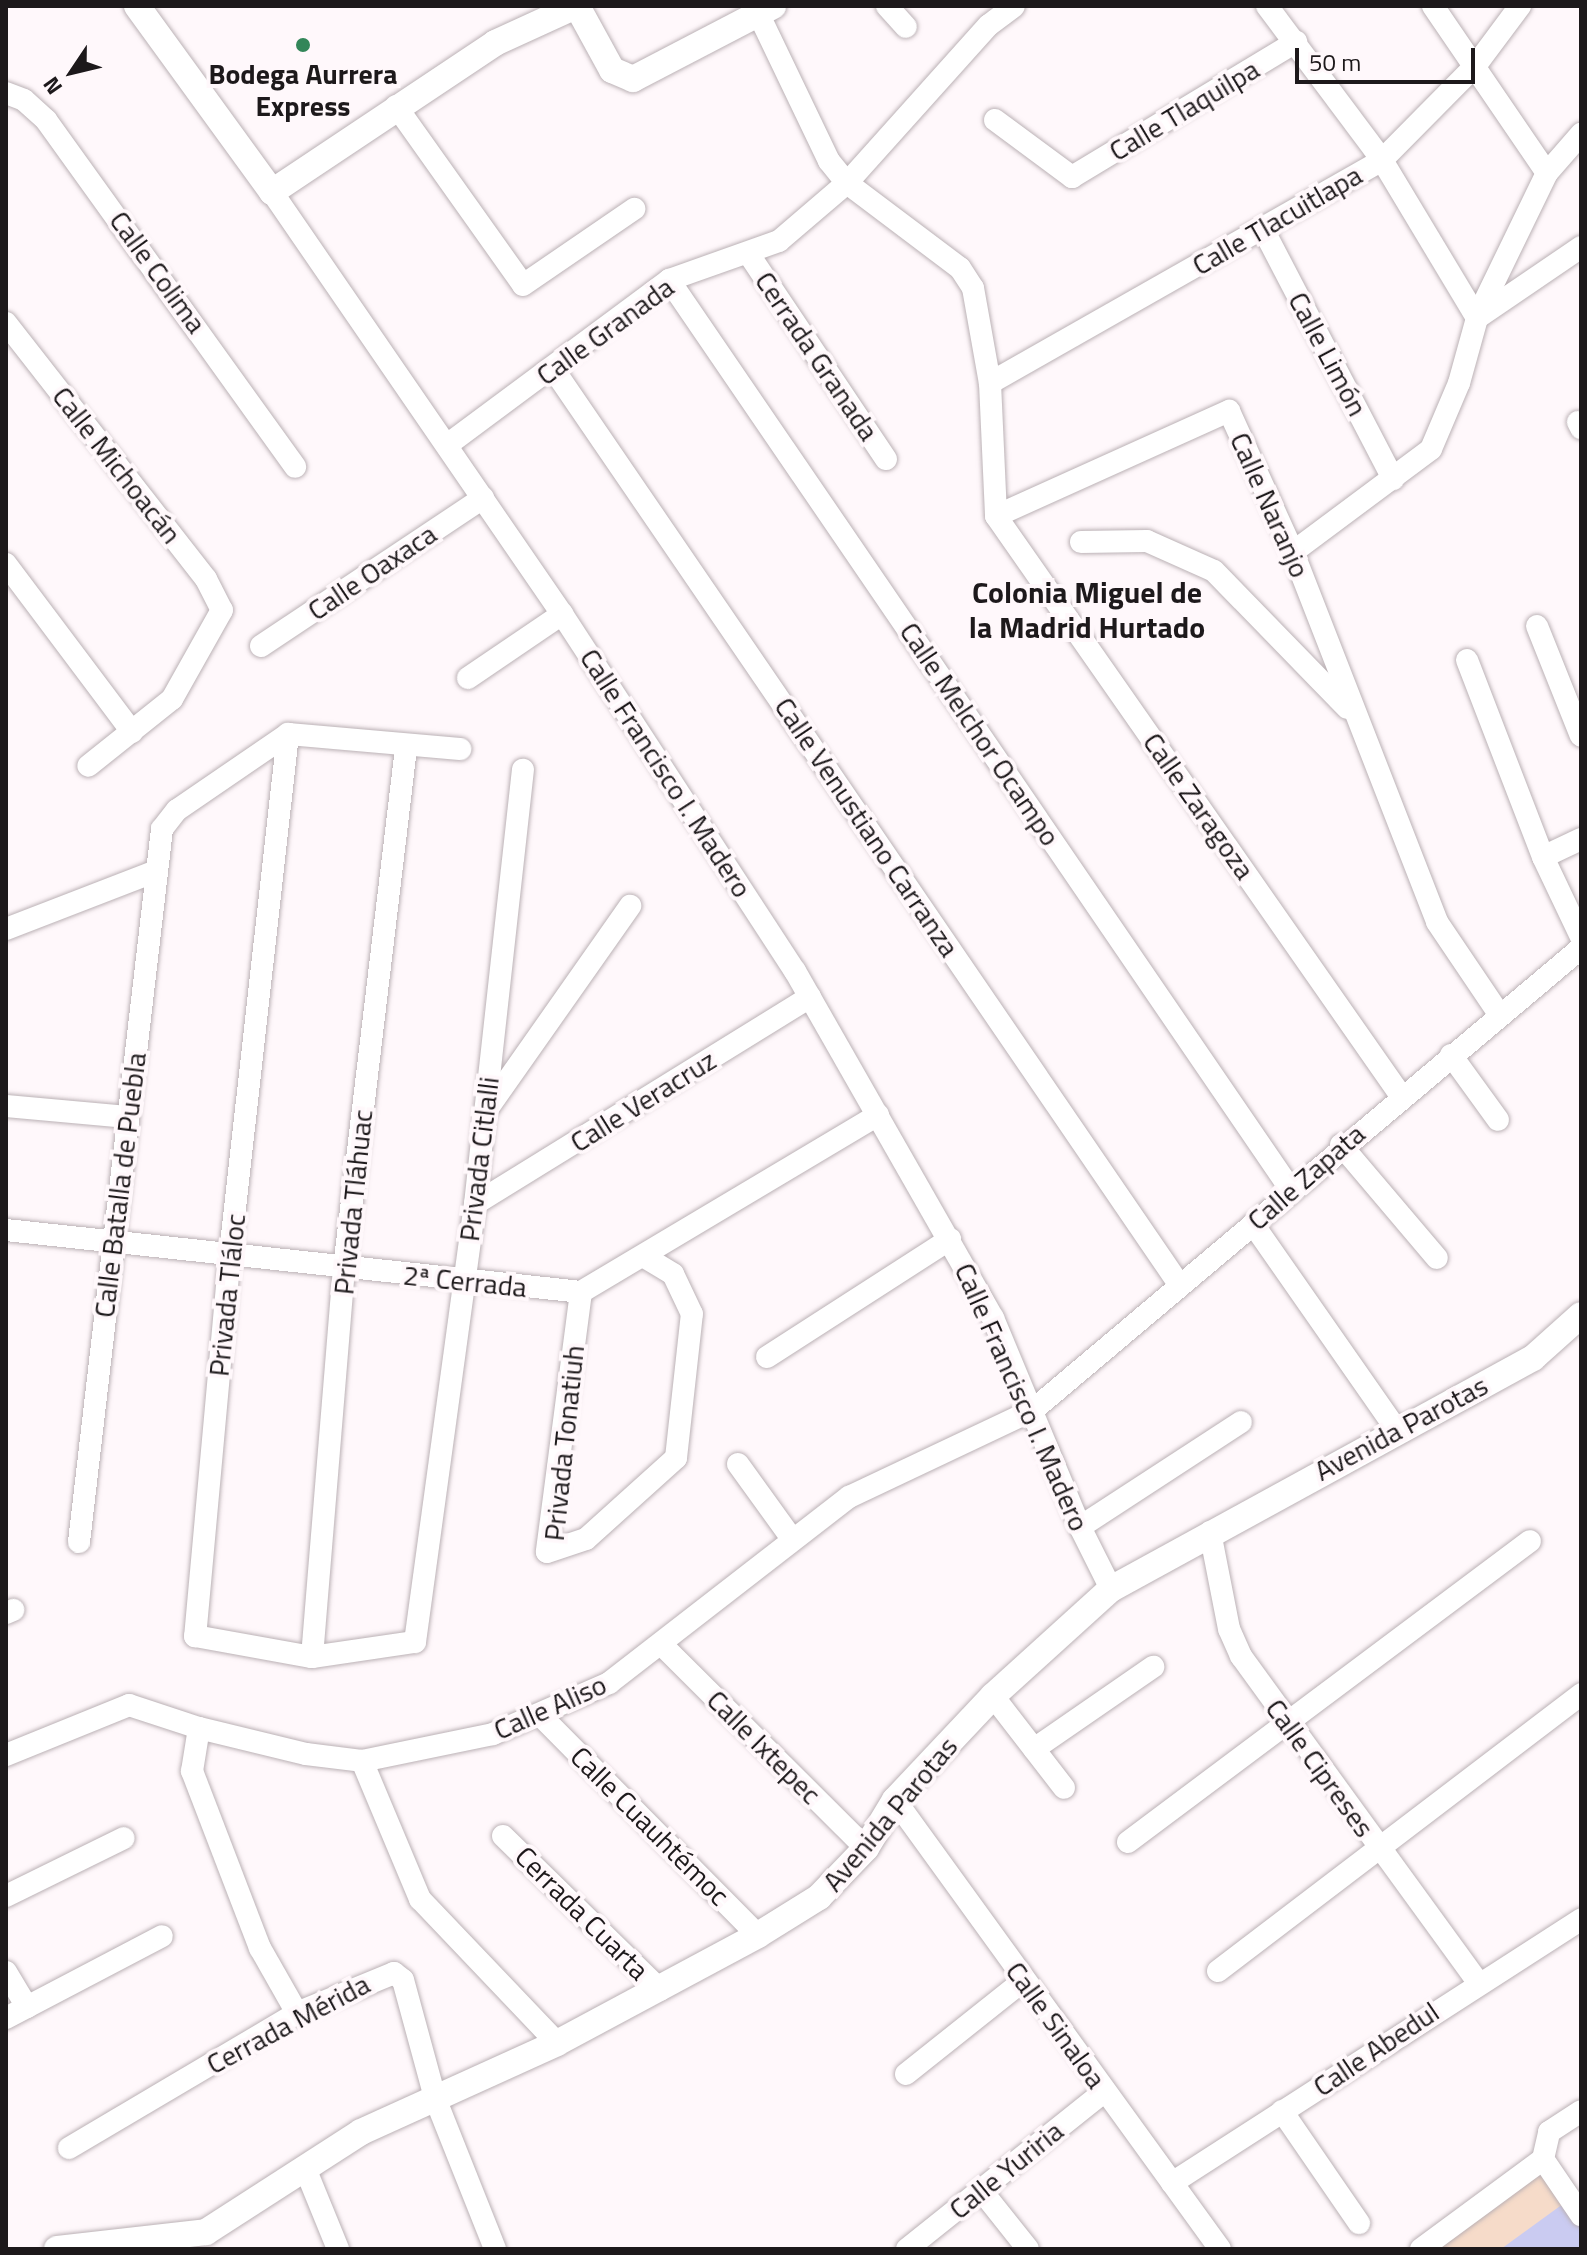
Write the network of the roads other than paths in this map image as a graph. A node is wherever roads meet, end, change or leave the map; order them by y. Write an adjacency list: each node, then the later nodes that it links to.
1 (137, 6): 19 (street, Calle Francisco I. Madero)
2 (576, 6): 8 (street); 13 (street)
3 (887, 6): 9 (street)
4 (1014, 6): 18 (street, Calle Granada)
5 (1267, 6): 10 (street)
6 (1433, 6): 11 (street)
7 (1520, 6): 11 (street, Calle Tlacuitlapa)
8 (766, 11): 18 (street)
9 (906, 27)
10 (1296, 42): 14 (street, Calle Tlaquilpa); 16 (street)
11 (1476, 65): 16 (street, Calle Tlacuitlapa); 17 (street)
12 (6, 93): 31 (street, Calle Colima)
13 (396, 106): 19 (street); 20 (street)
14 (995, 120)
15 (1581, 134): 17 (street)
16 (1382, 160): 21 (street, Calle Tlacuitlapa); 25 (street)
17 (1547, 173): 25 (street)
18 (847, 183): 23 (street, Calle Granada); 28 (street)
19 (272, 192): 29 (street, Calle Francisco I. Madero)
20 (634, 209)
21 (1263, 229): 28 (street, Calle Tlacuitlapa); 32 (street, Calle Limón)
22 (1581, 247): 25 (street)
23 (748, 253): 24 (street, Calle Granada); 30 (street, Cerrada Granada)
24 (669, 280): 27 (street, Calle Granada); 68 (street, Calle Melchor Ocampo)
25 (1477, 318): 32 (street)
26 (6, 323): 44 (street, Calle Michoacán)
27 (554, 370): 29 (street, Calle Granada); 79 (street, Calle Venustiano Carranza)
28 (990, 383): 34 (street)
29 (447, 445): 33 (street, Calle Francisco I. Madero)
30 (886, 459)
31 (295, 467)
32 (1393, 479): 36 (street)
33 (483, 498): 38 (street, Calle Francisco I. Madero); 40 (street, Calle Oaxaca)
34 (996, 516): 36 (street, Calle Naranjo); 61 (street, Calle Zaragoza)
35 (1081, 542): 43 (street)
36 (1293, 552): 43 (street, Calle Naranjo)
37 (6, 564): 44 (street)
38 (562, 614): 42 (street); 58 (street, Calle Francisco I. Madero)
39 (1537, 626): 46 (street)
40 (261, 646)
41 (1467, 660): 52 (street)
42 (468, 678)
43 (1352, 714): 59 (street, Calle Naranjo)
44 (132, 732): 49 (street)
45 (288, 734): 47 (street); 53 (street, Calle Batalla de Puebla); 74 (street, Privada Tláloc)
46 (1581, 736)
47 (406, 748): 48 (street); 77 (street, Privada Tláhuac)
48 (460, 749)
49 (88, 766)
50 (523, 770): 63 (street, Privada Citlalli)
51 (1581, 839): 52 (street)
52 (1543, 857): 56 (street)
53 (154, 872): 55 (street); 65 (street, Calle Batalla de Puebla)
54 (630, 906): 63 (street)
55 (6, 929)
56 (1581, 937)
57 (1581, 948): 59 (street, Calle Zapata)
58 (810, 997): 64 (street, Calle Francisco I. Madero); 69 (street, Calle Veracruz)
59 (1499, 1014): 60 (street, Calle Zapata)
60 (1451, 1055): 61 (street, Calle Zapata); 66 (street)
61 (1401, 1096): 67 (street, Calle Zapata)
62 (6, 1106): 65 (street)
63 (485, 1113): 69 (street, Privada Citlalli)
64 (878, 1115): 72 (street, Calle Francisco I. Madero); 75 (street)
65 (128, 1117): 73 (street, Calle Batalla de Puebla)
66 (1498, 1120)
67 (1341, 1145): 68 (street, Calle Zapata); 76 (street)
68 (1291, 1190): 70 (street, Calle Zapata)
69 (475, 1204): 78 (street, Privada Citlalli)
70 (1253, 1224): 79 (street, Calle Zapata); 85 (street)
71 (6, 1230): 73 (street, 2ª Cerrada)
72 (950, 1239): 82 (street); 83 (street, Calle Francisco I. Madero)
73 (113, 1242): 74 (street, 2ª Cerrada); 91 (street, Calle Batalla de Puebla)
74 (230, 1253): 77 (street, 2ª Cerrada); 95 (street, Privada Tláloc)
75 (645, 1257): 80 (street); 80 (street, Privada Tonatiuh)
76 (1437, 1258)
77 (344, 1268): 78 (street, 2ª Cerrada); 95 (street, Privada Tláhuac)
78 (465, 1281): 80 (street, 2ª Cerrada); 93 (street, Privada Citlalli)
79 (1179, 1284): 83 (street, Calle Zapata)
80 (581, 1292)
81 (1581, 1315): 85 (street, Avenida Parotas)
82 (767, 1357)
83 (1033, 1410): 87 (street, Calle Francisco I. Madero); 89 (street, Calle Aliso)
84 (1241, 1422): 87 (street)
85 (1396, 1429): 88 (street, Avenida Parotas)
86 (738, 1464): 89 (street)
87 (1080, 1527): 92 (street, Calle Francisco I. Madero)
88 (1210, 1532): 92 (street, Avenida Parotas); 100 (street, Calle Cipreses)
89 (792, 1539): 94 (street, Calle Aliso)
90 (1530, 1541): 100 (street)
91 (79, 1542)
92 (1111, 1589): 98 (street, Avenida Parotas)
93 (415, 1642): 95 (street, Privada Tláloc)
94 (663, 1646): 99 (street, Calle Aliso); 110 (street, Calle Ixtepec)
95 (312, 1657)
96 (1153, 1667): 102 (street)
97 (1581, 1694): 111 (street)
98 (993, 1696): 102 (street); 106 (street, Avenida Parotas)
99 (541, 1716): 104 (street, Calle Aliso); 114 (street, Calle Cuauhtémoc)
100 (1289, 1725): 109 (street); 111 (street, Calle Cipreses)
101 (199, 1728): 103 (street, Calle Aliso); 104 (street, Calle Aliso); 122 (street)
102 (1034, 1749): 105 (street)
103 (6, 1755)
104 (362, 1761): 124 (street)
105 (1064, 1788)
106 (895, 1800): 110 (street, Avenida Parotas); 118 (street, Calle Sinaloa)
107 (503, 1836): 120 (street, Cerrada Cuarta)
108 (124, 1838): 112 (street)
109 (1128, 1842)
110 (866, 1848): 114 (street, Avenida Parotas)
111 (1379, 1850): 116 (street); 119 (street, Calle Cipreses)
112 (6, 1896)
113 (1581, 1919): 119 (street, Calle Abedul)
114 (758, 1935): 120 (street, Avenida Parotas)
115 (162, 1936): 121 (street)
116 (1218, 1971)
117 (6, 1972): 121 (street)
118 (1023, 1981): 125 (street); 126 (street, Calle Sinaloa)
119 (1477, 1981): 128 (street, Calle Abedul)
120 (660, 1990): 124 (street, Avenida Parotas)
121 (27, 2007): 123 (street)
122 (297, 2013): 127 (street, Cerrada Mérida); 130 (street, Cerrada Mérida)
123 (6, 2018)
124 (557, 2043): 127 (street, Avenida Parotas)
125 (906, 2074)
126 (1105, 2091): 133 (street, Calle Sinaloa); 134 (street, Calle Yuriria)
127 (435, 2098): 132 (street, Avenida Parotas); 140 (street)
128 (1282, 2111): 133 (street, Calle Abedul); 136 (street)
129 (1581, 2111): 131 (street)
130 (69, 2148)
131 (1543, 2159): 135 (street); 144 (street)
132 (305, 2168): 137 (street, Avenida Parotas); 139 (street)
133 (1172, 2183): 143 (street, Calle Sinaloa)
134 (981, 2190): 141 (street, Calle Yuriria); 142 (street)
135 (1581, 2215)
136 (1359, 2223)
137 (176, 2242): 138 (street, Avenida Parotas)
138 (72, 2248)
139 (338, 2249)
140 (495, 2249)
141 (907, 2249)
142 (1028, 2249)
143 (1220, 2249)
144 (1421, 2249)

